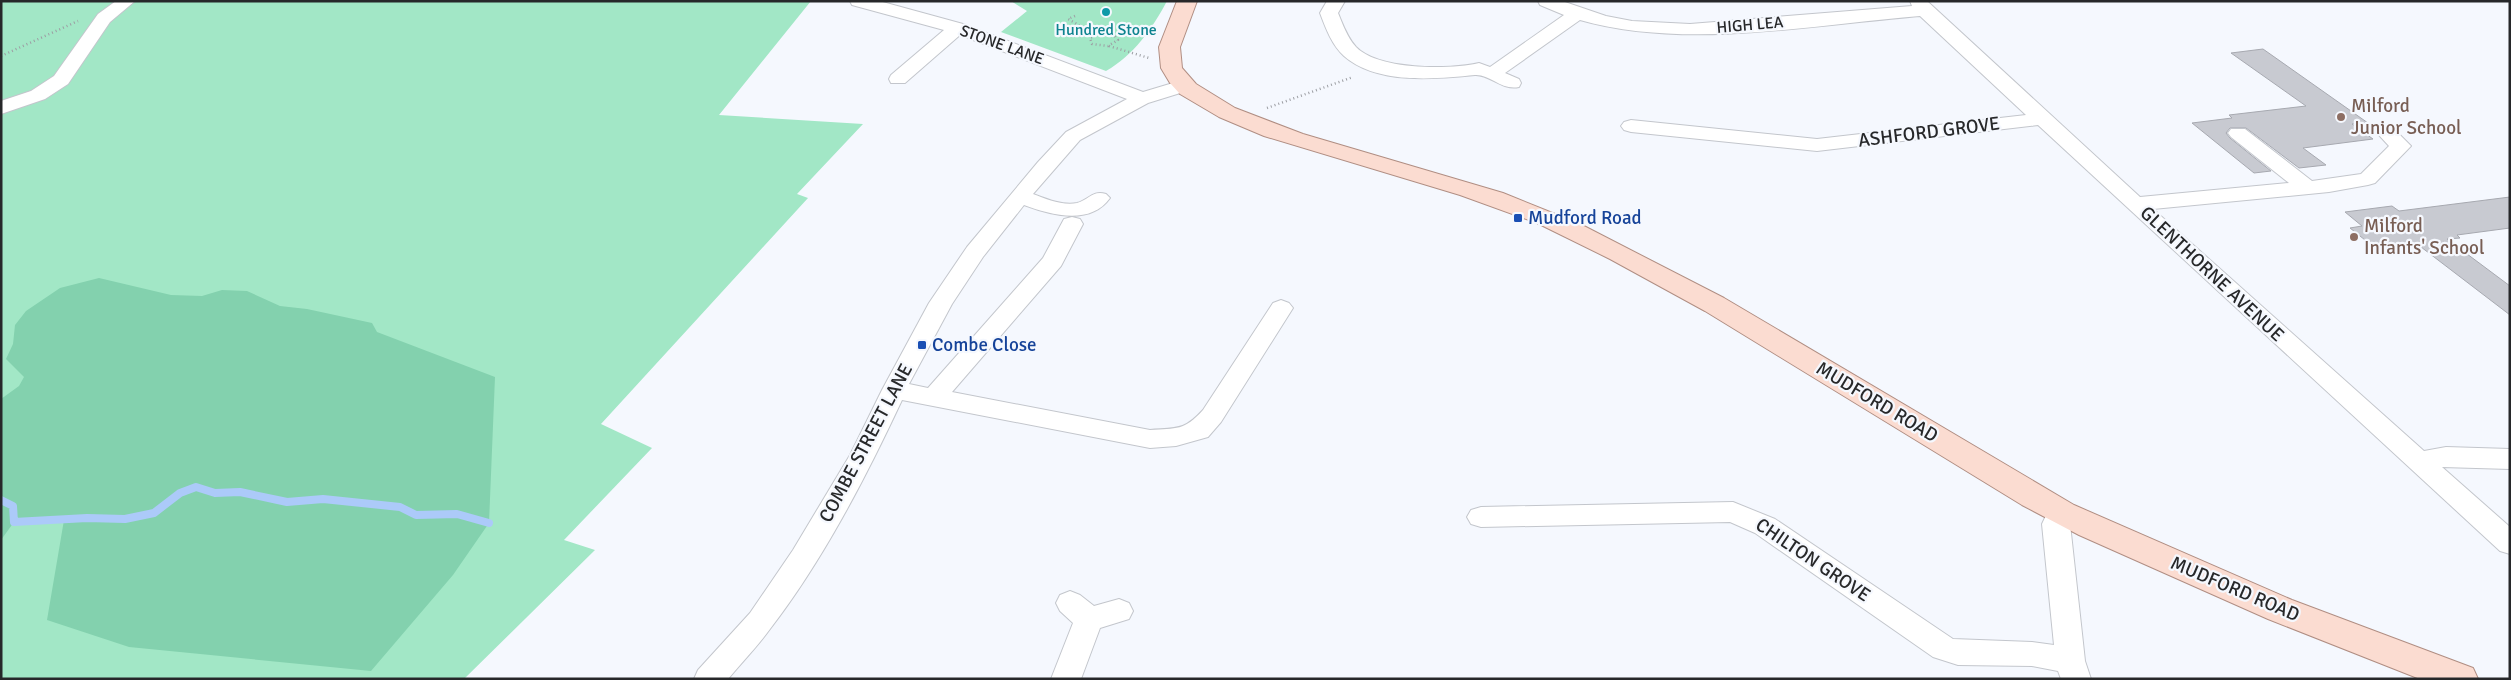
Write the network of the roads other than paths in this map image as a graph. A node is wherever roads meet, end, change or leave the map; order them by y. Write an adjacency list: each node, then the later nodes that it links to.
1 (127, 1): 14 (street)
2 (858, 1): 8 (street, STONE LANE)
3 (1187, 1): 12 (main road, MUDFORD ROAD)
4 (1336, 1): 9 (street)
5 (1546, 1): 7 (street, HIGH LEA)
6 (1921, 6): 7 (street, HIGH LEA); 15 (street, GLENTHORNE AVENUE)
7 (1576, 15): 9 (street)
8 (957, 28): 10 (street); 13 (street, STONE LANE)
9 (1492, 74): 11 (street)
10 (898, 80)
11 (1512, 83)
12 (1183, 86): 13 (street, COMBE STREET LANE); 29 (main road, MUDFORD ROAD)
13 (1141, 99): 20 (street, COMBE STREET LANE)
14 (1, 108)
15 (2041, 118): 16 (street, ASHFORD GROVE); 22 (street, GLENTHORNE AVENUE)
16 (1631, 126)
17 (2238, 133): 19 (street)
18 (2387, 133): 19 (street)
19 (2307, 188): 22 (street)
20 (1020, 197): 21 (street); 25 (street, COMBE STREET LANE)
21 (1099, 198)
22 (2135, 204): 28 (street, GLENTHORNE AVENUE)
23 (1072, 224): 26 (street)
24 (1281, 308): 26 (street)
25 (894, 390): 26 (street); 34 (street, COMBE STREET LANE)
26 (934, 397)
27 (2510, 459): 28 (street)
28 (2418, 461): 31 (street, GLENTHORNE AVENUE)
29 (2061, 512): 33 (street, CHILTON GROVE); 36 (main road, MUDFORD ROAD)
30 (1481, 517): 33 (street, CHILTON GROVE)
31 (2510, 543)
32 (1119, 611): 35 (street)
33 (2073, 670)
34 (709, 679)
35 (1066, 679)
36 (2462, 679)

